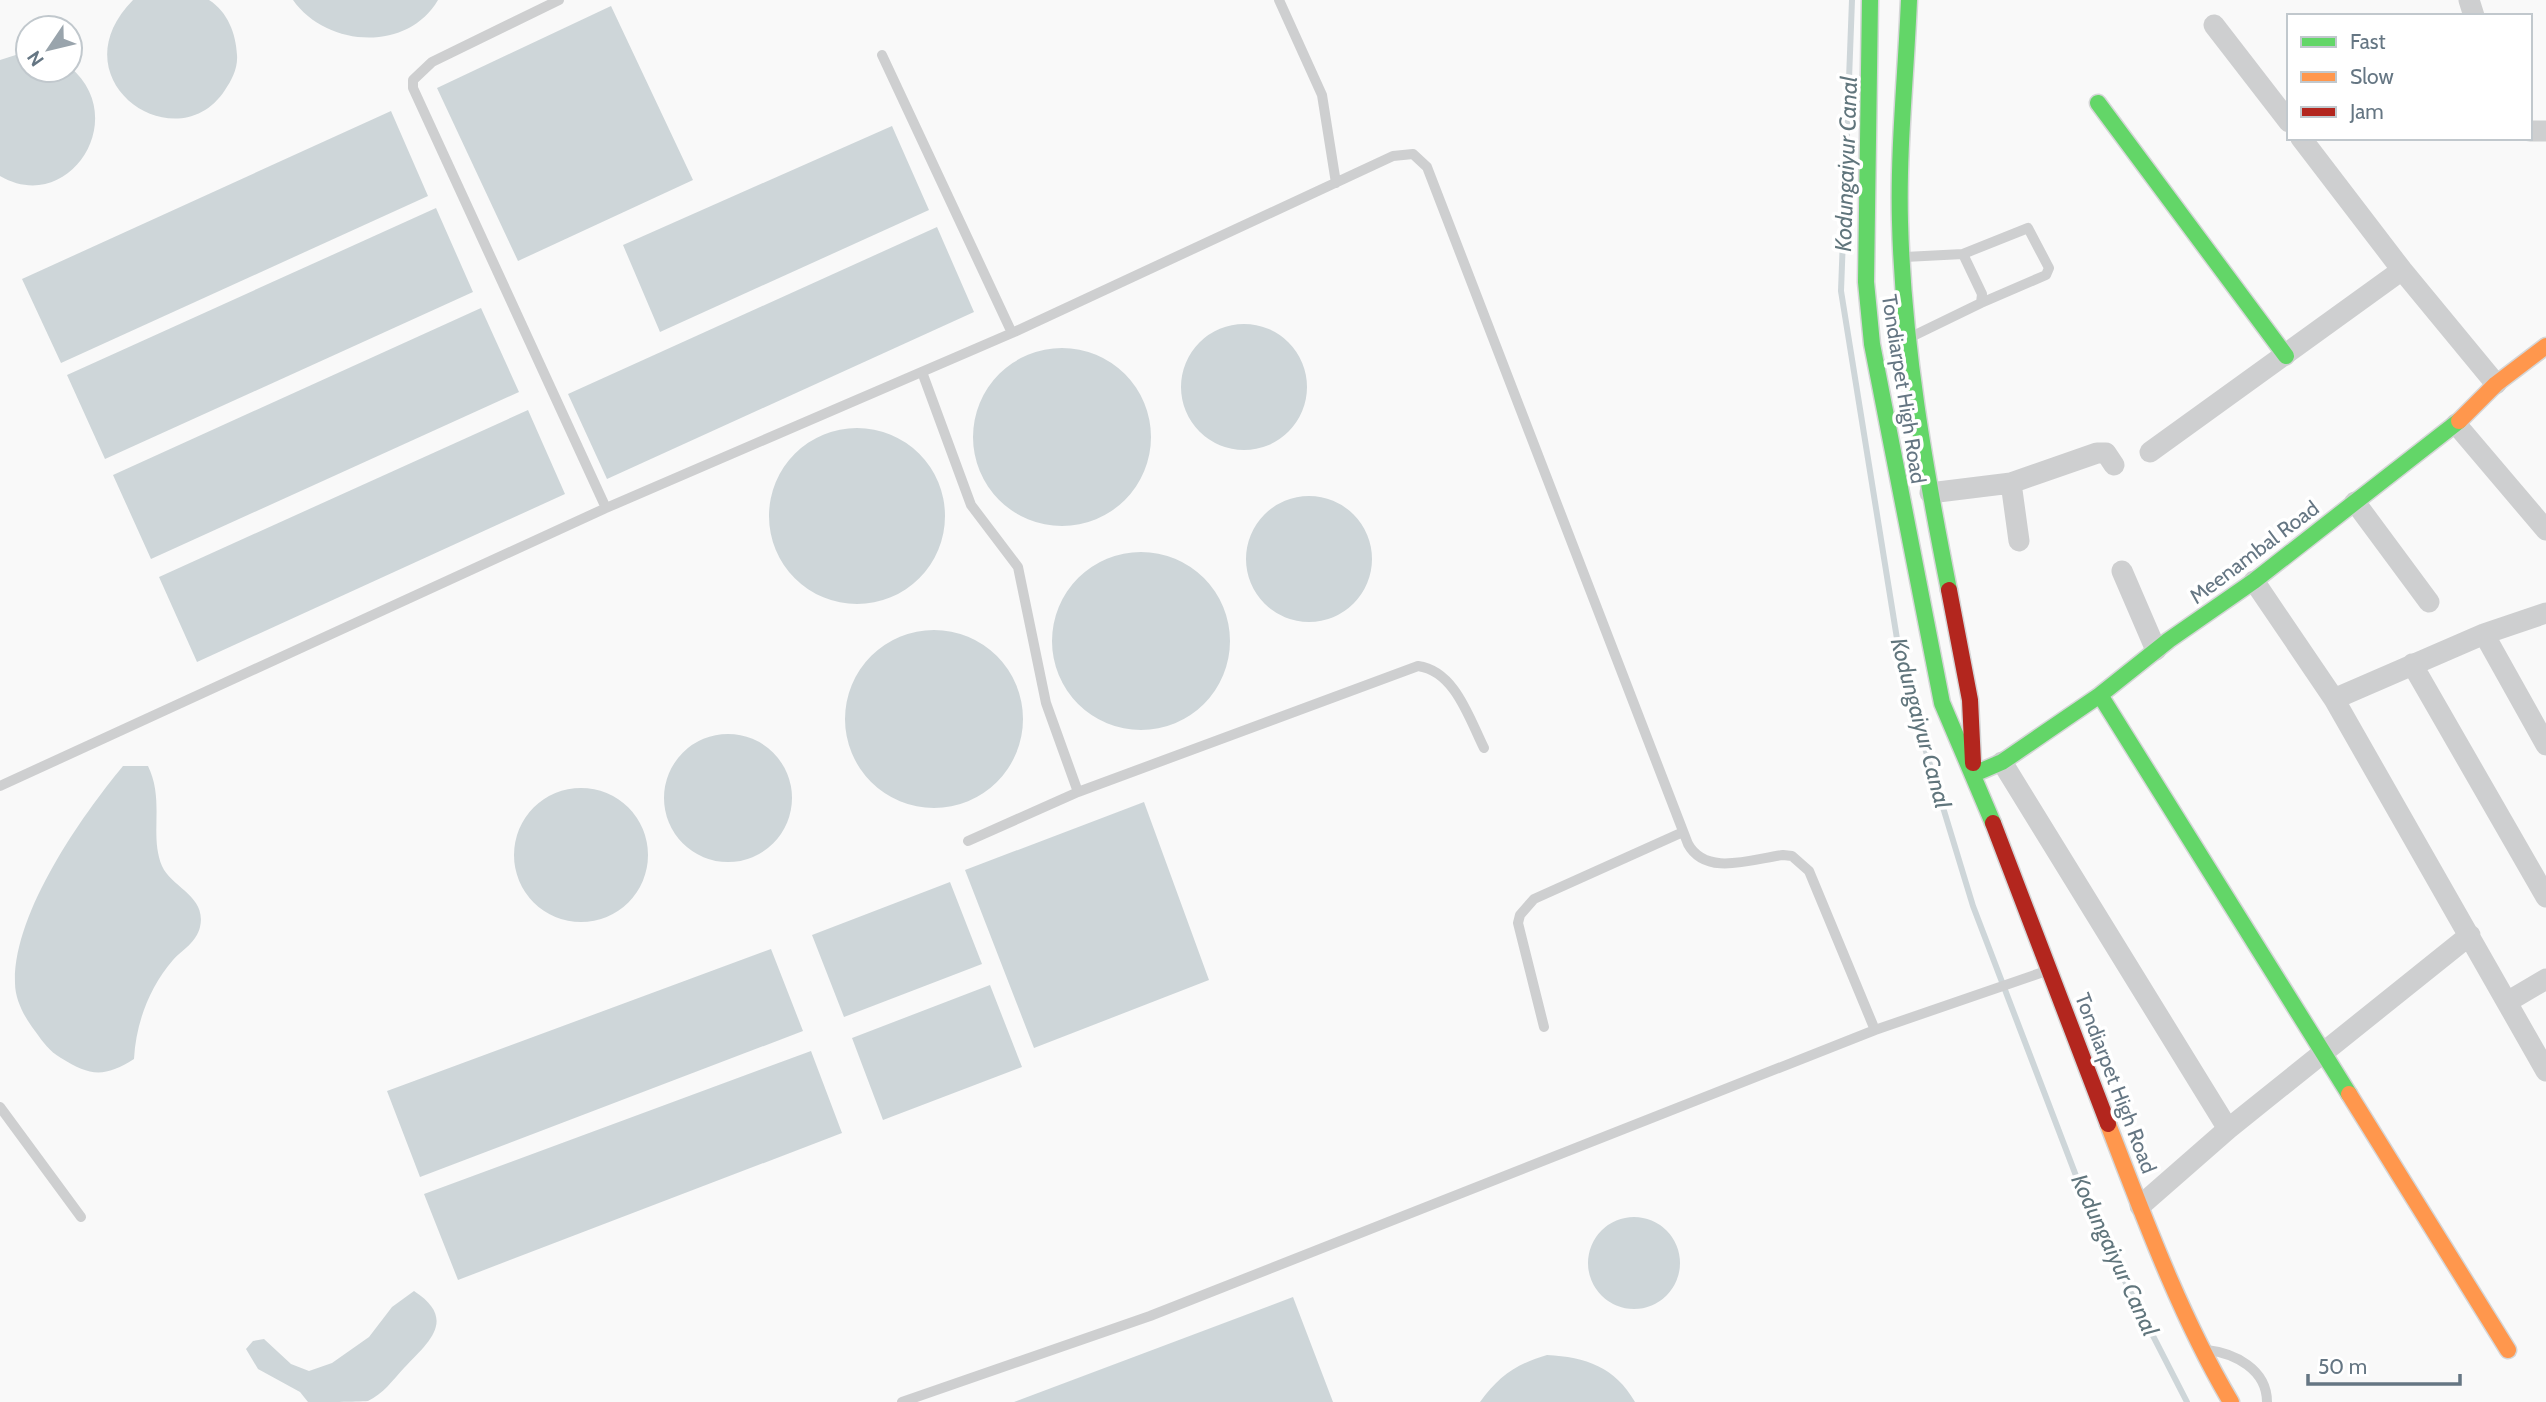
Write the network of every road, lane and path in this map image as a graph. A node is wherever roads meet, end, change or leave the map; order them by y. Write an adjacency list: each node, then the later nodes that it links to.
1 (559, 0): 27 (lane)
2 (1279, 0): 10 (lane)
3 (1870, 0): 42 (main road, Tondiarpet High Road)
4 (1909, 0): 12 (main road, Tondiarpet High Road)
5 (2214, 24): 8 (street)
6 (882, 55): 15 (lane)
7 (2098, 103): 18 (main road)
8 (2287, 119)
9 (2303, 140): 13 (street)
10 (1336, 183): 15 (lane); 45 (lane)
11 (1963, 254): 12 (lane); 14 (lane); 14 (lane)
12 (1902, 257): 16 (main road, Tondiarpet High Road)
13 (2402, 270): 18 (street); 20 (street)
14 (1981, 303): 16 (lane)
15 (1012, 333): 19 (lane)
16 (1909, 337): 25 (main road, Tondiarpet High Road)
17 (2546, 346): 20 (main road, Meenambal Road)
18 (2286, 356): 22 (street)
19 (922, 372): 27 (lane); 44 (lane)
20 (2496, 384): 21 (main road, Meenambal Road)
21 (2456, 424): 26 (main road, Meenambal Road); 28 (street)
22 (2150, 452)
23 (2114, 465): 24 (street)
24 (2011, 483): 25 (street); 29 (street)
25 (1930, 493): 42 (main road, Tondiarpet High Road)
26 (2355, 502): 31 (main road, Meenambal Road); 32 (street)
27 (606, 508): 43 (lane)
28 (2546, 530)
29 (2019, 541)
30 (2122, 570): 35 (street)
31 (2254, 581): 35 (main road, Meenambal Road); 38 (street)
32 (2429, 603)
33 (2546, 613): 34 (street)
34 (2484, 634): 36 (street); 39 (street)
35 (2156, 650): 37 (main road, Meenambal Road)
36 (2412, 664): 38 (street); 47 (street)
37 (2099, 695): 41 (main road, Meenambal Road); 54 (main road)
38 (2334, 699): 48 (street)
39 (2546, 745)
40 (1484, 748): 44 (lane)
41 (2002, 762): 42 (main road, Meenambal Road); 57 (street)
42 (1974, 774): 49 (main road, Tondiarpet High Road)
43 (0, 786)
44 (1078, 792): 46 (lane)
45 (1684, 832): 52 (lane); 53 (lane)
46 (968, 841)
47 (2546, 897)
48 (2470, 935): 51 (street); 54 (street)
49 (2050, 970): 53 (lane); 58 (main road, Tondiarpet High Road)
50 (2546, 978): 51 (street)
51 (2507, 1002): 55 (street)
52 (1544, 1027)
53 (1875, 1030): 62 (lane)
54 (2322, 1054): 57 (street); 61 (main road)
55 (2546, 1071)
56 (0, 1107): 59 (lane)
57 (2228, 1129): 58 (street)
58 (2140, 1206): 60 (main road, Tondiarpet High Road)
59 (81, 1217)
60 (2204, 1349): 63 (main road, Tondiarpet High Road); 64 (lane)
61 (2508, 1350)
62 (902, 1402)
63 (2231, 1402)
64 (2267, 1402)

